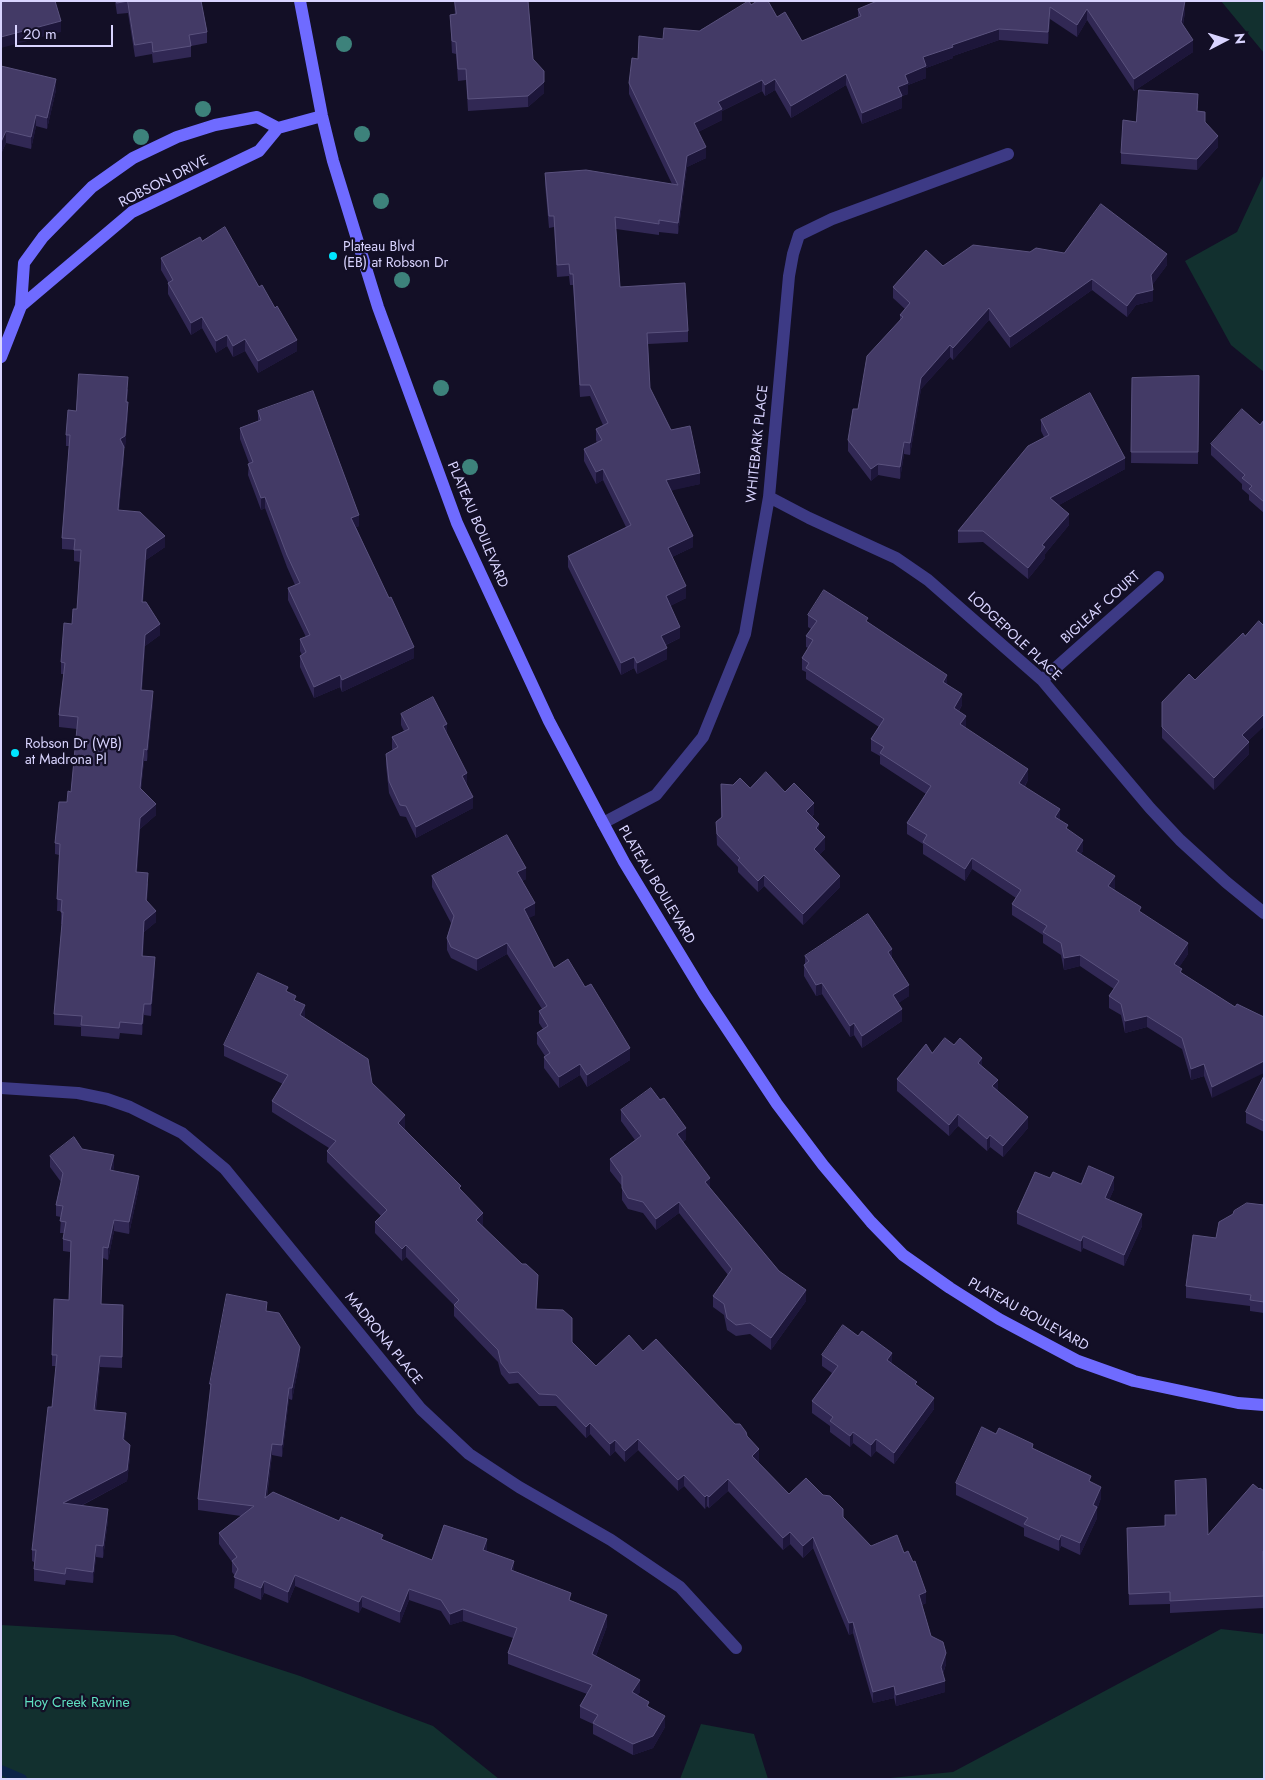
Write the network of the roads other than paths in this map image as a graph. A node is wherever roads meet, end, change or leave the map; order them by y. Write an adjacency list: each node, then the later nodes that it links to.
1 (300, 1): 2 (street, PLATEAU BOULEVARD)
2 (322, 116): 3 (street); 10 (street, PLATEAU BOULEVARD)
3 (278, 128): 5 (street, ROBSON DRIVE); 5 (street, ROBSON DRIVE)
4 (1008, 154): 7 (street, WHITEBARK PLACE)
5 (21, 306): 6 (street, ROBSON DRIVE)
6 (1, 357)
7 (769, 496): 9 (street, LODGEPOLE PLACE); 10 (street, WHITEBARK PLACE)
8 (1158, 577): 9 (street, BIGLEAF COURT)
9 (1042, 680): 11 (street, LODGEPOLE PLACE)
10 (602, 823): 13 (street, PLATEAU BOULEVARD)
11 (1264, 912)
12 (1, 1088): 14 (street, MADRONA PLACE)
13 (1264, 1405)
14 (736, 1648)

